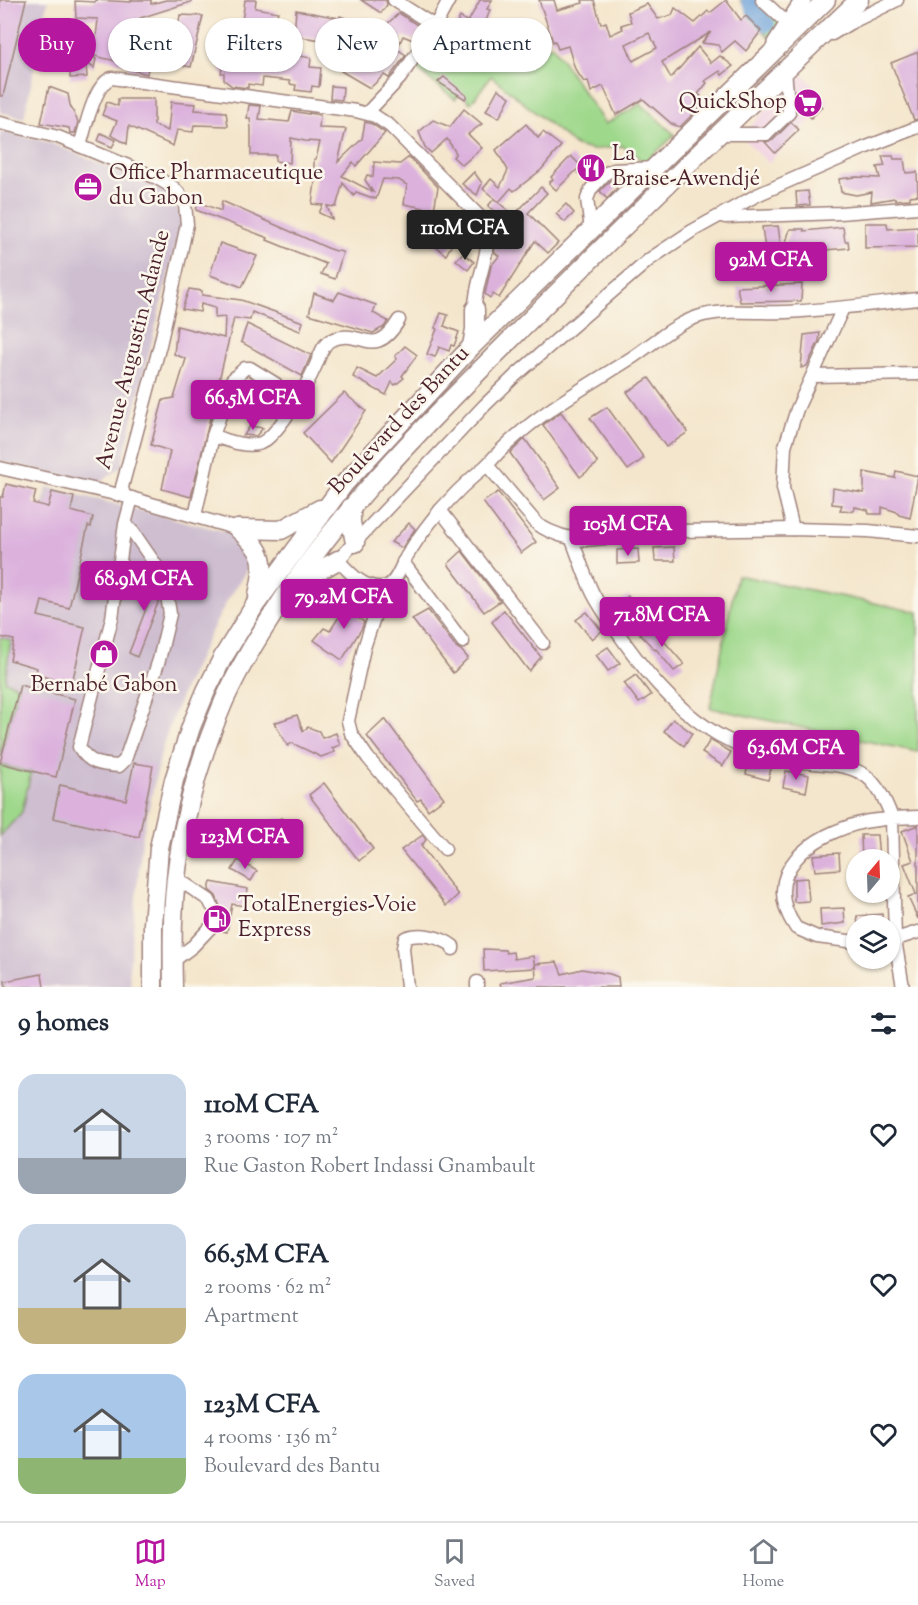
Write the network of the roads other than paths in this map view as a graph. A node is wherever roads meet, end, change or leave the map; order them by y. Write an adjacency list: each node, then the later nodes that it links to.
1 (394, 0): 8 (street)
2 (449, 0): 9 (street)
3 (762, 0): 10 (street)
4 (803, 0): 10 (main road)
5 (826, 0): 13 (highway, Boulevard des Bantu)
6 (859, 0): 11 (highway, Boulevard des Bantu)
7 (897, 0): 11 (street)
8 (422, 18)
9 (439, 18)
10 (788, 24): 13 (main road)
11 (799, 57): 14 (highway, Boulevard des Bantu)
12 (411, 62): 15 (street)
13 (759, 65): 20 (highway, Boulevard des Bantu)
14 (785, 71): 18 (highway, Boulevard des Bantu); 18 (street)
15 (367, 113): 19 (street); 28 (street)
16 (0, 123): 19 (street, Avenue Augustin Adande)
17 (918, 127): 21 (street)
18 (721, 134): 40 (highway, Boulevard des Bantu)
19 (80, 146): 38 (street, Avenue Augustin Adande)
20 (656, 168): 25 (highway, Boulevard des Bantu); 25 (street)
21 (758, 195): 23 (street); 24 (street)
22 (918, 207): 23 (street)
23 (767, 216): 24 (street)
24 (716, 218): 48 (street)
25 (591, 230): 30 (highway, Boulevard des Bantu)
26 (918, 299): 27 (street)
27 (843, 308): 33 (street); 36 (street)
28 (475, 309): 30 (highway); 31 (highway)
29 (399, 321): 35 (street)
30 (500, 321): 31 (highway, Boulevard des Bantu)
31 (472, 346): 39 (highway, Boulevard des Bantu)
32 (918, 374): 33 (street)
33 (813, 376): 44 (street)
34 (232, 380): 35 (street)
35 (213, 436): 42 (street)
36 (487, 465): 41 (street); 47 (street)
37 (0, 468): 38 (street)
38 (128, 497): 42 (street); 43 (street, Avenue Augustin Adande)
39 (329, 504): 45 (highway); 53 (highway, Boulevard des Bantu)
40 (351, 507): 48 (highway); 51 (highway, Boulevard des Bantu)
41 (440, 510): 50 (street); 55 (street)
42 (195, 516): 45 (street)
43 (125, 524): 43 (street, Avenue Augustin Adande)
44 (793, 528): 46 (street); 47 (street)
45 (238, 529): 53 (highway)
46 (918, 536)
47 (572, 540): 57 (street)
48 (355, 543): 49 (street)
49 (338, 560): 51 (highway); 52 (street)
50 (403, 562): 52 (street); 54 (street)
51 (290, 587): 59 (highway, Boulevard des Bantu)
52 (384, 587): 58 (street)
53 (255, 604): 69 (highway, Boulevard des Bantu)
54 (463, 642)
55 (543, 643)
56 (918, 817): 57 (street)
57 (892, 818): 61 (street); 65 (street)
58 (444, 849)
59 (176, 878): 60 (street); 67 (highway, Boulevard des Bantu)
60 (212, 906)
61 (892, 915)
62 (210, 928): 67 (street)
63 (918, 932): 64 (street)
64 (900, 938)
65 (846, 941)
66 (453, 949): 71 (street)
67 (172, 963): 70 (highway, Boulevard des Bantu)
68 (899, 969): 72 (street)
69 (153, 987)
70 (173, 987)
71 (407, 987)
72 (903, 987)

